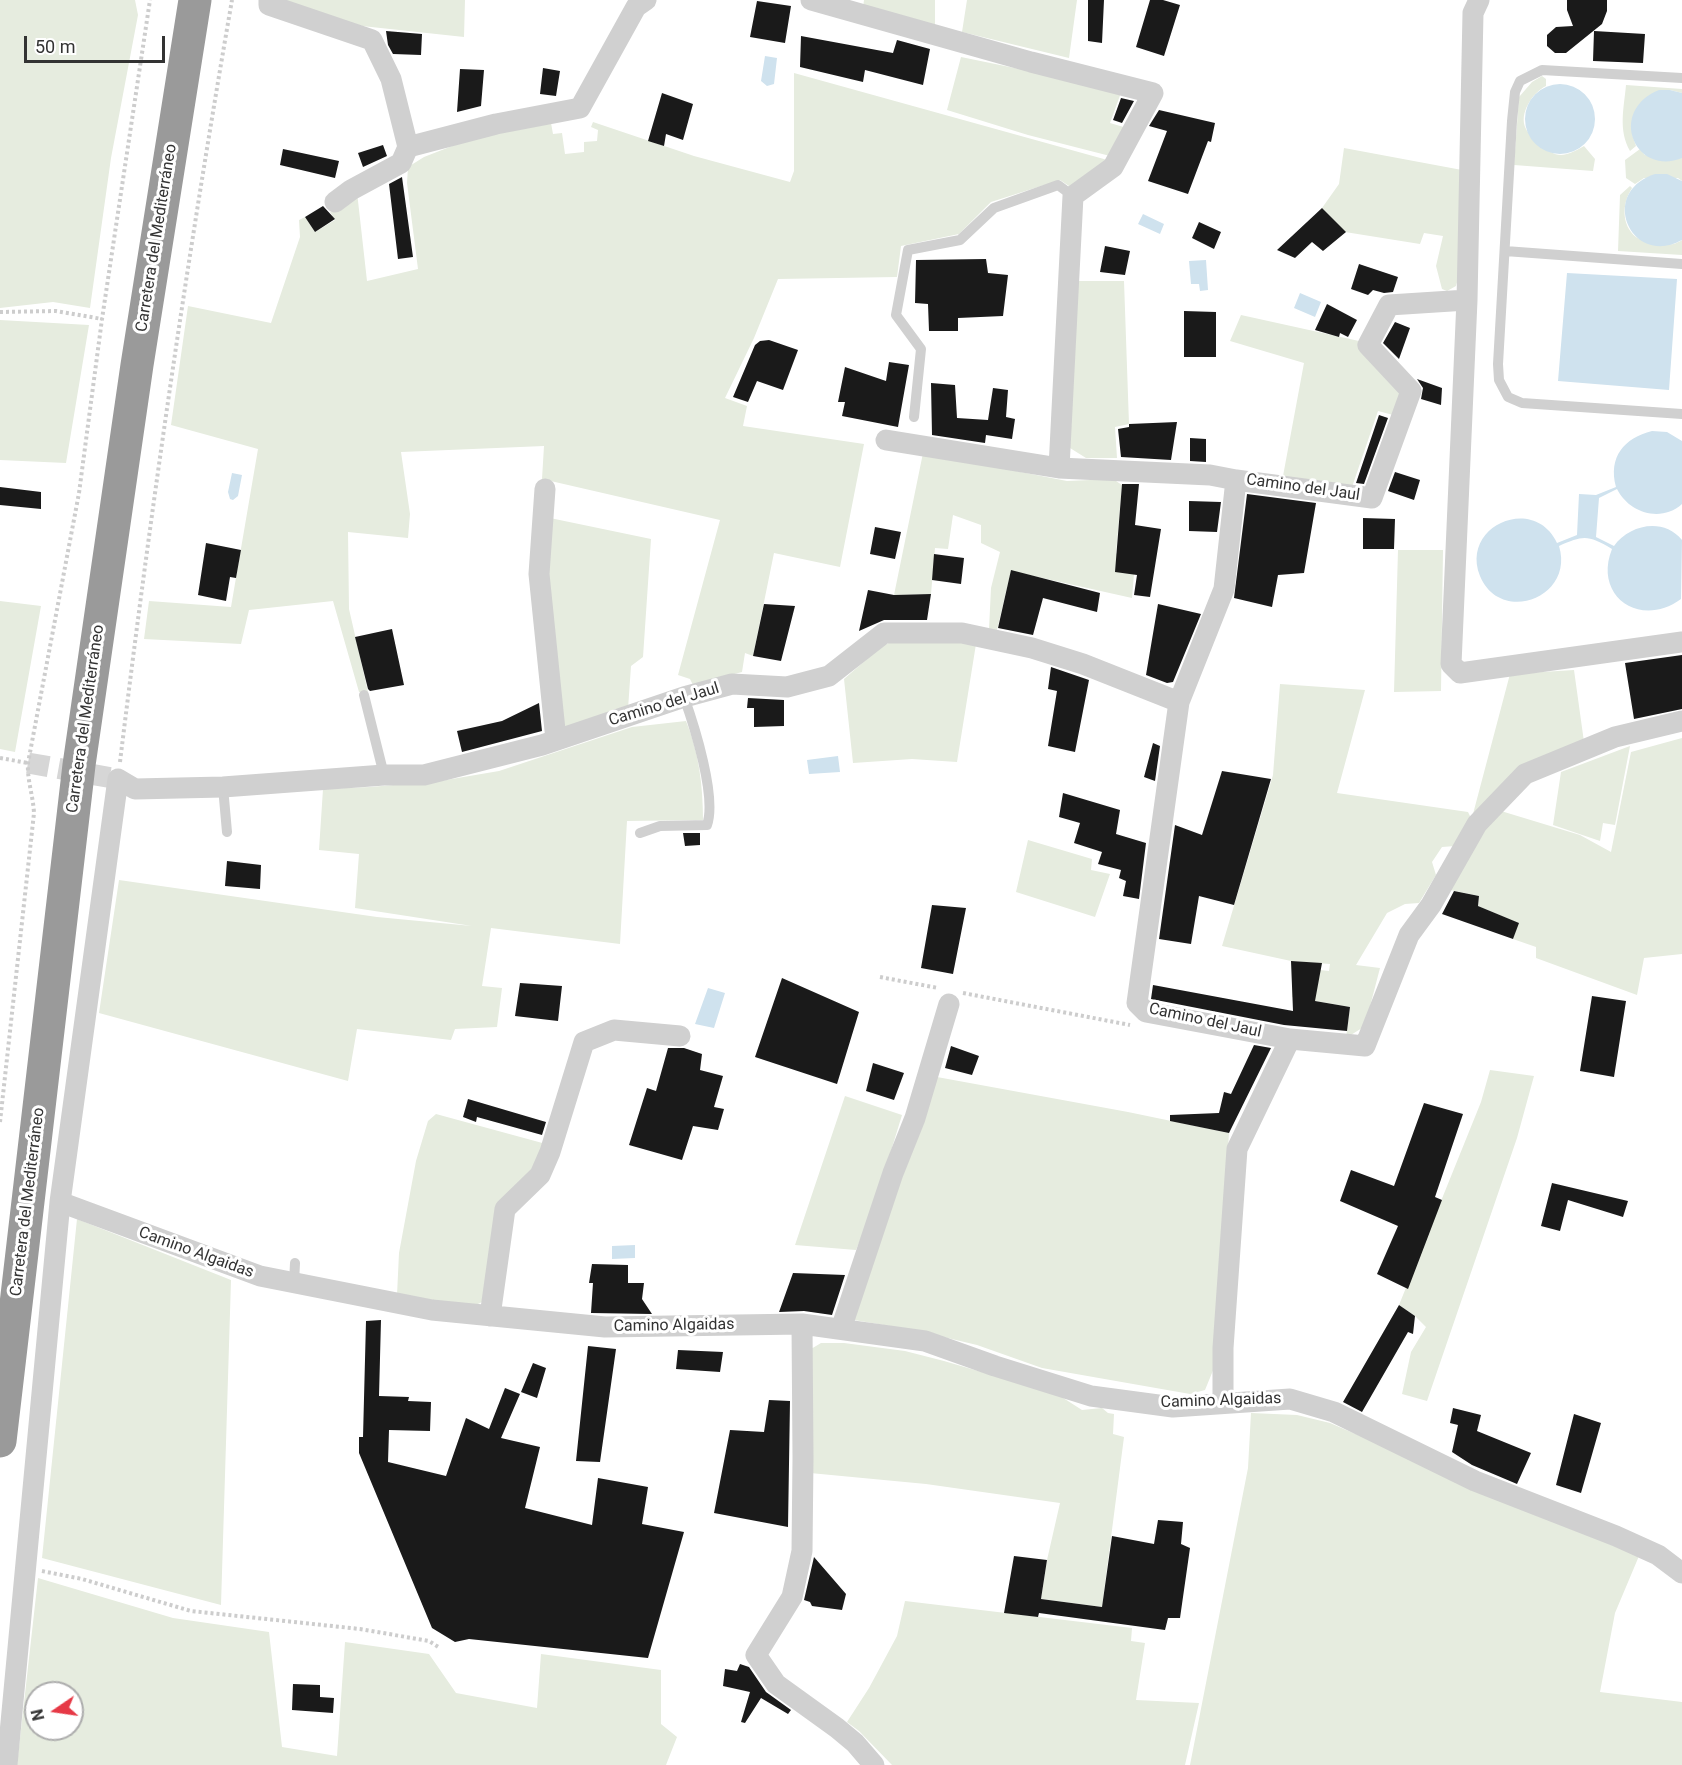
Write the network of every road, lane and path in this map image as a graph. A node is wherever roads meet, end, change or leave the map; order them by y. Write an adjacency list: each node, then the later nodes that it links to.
1 (150, 0): 16 (path)
2 (195, 0): 47 (highway, Carretera del Mediterráneo)
3 (232, 0): 32 (path)
4 (268, 0): 9 (street)
5 (646, 0): 9 (street)
6 (811, 0): 10 (street)
7 (1479, 0): 14 (street)
8 (1682, 78): 12 (lane)
9 (408, 147): 11 (street)
10 (1073, 196): 18 (lane); 20 (street)
11 (335, 202)
12 (1505, 251): 13 (lane); 17 (lane)
13 (1682, 264)
14 (1467, 300): 21 (street, Camino del Jaul); 23 (street)
15 (0, 312): 16 (path)
16 (102, 319): 30 (path)
17 (1682, 414)
18 (914, 417)
19 (886, 440): 20 (street)
20 (1059, 468): 21 (street)
21 (1236, 480): 26 (street, Camino del Jaul)
22 (545, 489): 28 (street)
23 (1682, 642)
24 (364, 695): 31 (lane)
25 (684, 697): 26 (street, Camino del Jaul); 28 (street, Camino del Jaul); 35 (lane)
26 (1179, 702): 38 (street, Camino del Jaul)
27 (1682, 721): 40 (street, Camino del Jaul)
28 (556, 740): 31 (street, Camino del Jaul)
29 (0, 758): 30 (path)
30 (28, 763): 41 (path)
31 (384, 775): 33 (street, Camino del Jaul)
32 (118, 779): 33 (street, Camino del Jaul); 42 (street)
33 (223, 787): 34 (lane)
34 (227, 832)
35 (640, 833)
36 (880, 977): 37 (path)
37 (952, 995): 38 (path); 45 (street)
38 (1146, 1012): 40 (street, Camino del Jaul)
39 (680, 1036): 43 (street)
40 (1290, 1039): 46 (street)
41 (0, 1122)
42 (60, 1202): 43 (street, Camino Algaidas); 48 (street)
43 (489, 1316): 44 (street, Camino Algaidas)
44 (802, 1324): 45 (street, Camino Algaidas); 52 (street)
45 (841, 1329): 46 (street, Camino Algaidas)
46 (1223, 1402): 49 (street, Camino Algaidas)
47 (0, 1441)
48 (27, 1568): 50 (path); 51 (street)
49 (1682, 1573)
50 (441, 1648)
51 (7, 1765)
52 (873, 1765)

